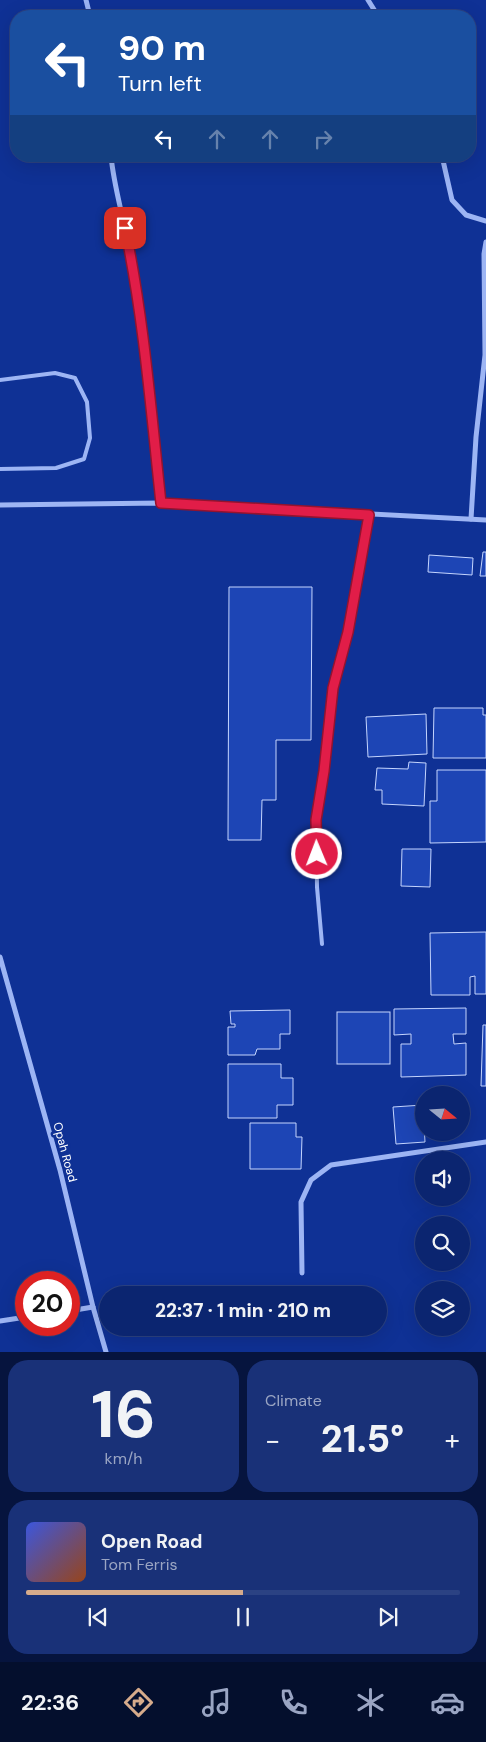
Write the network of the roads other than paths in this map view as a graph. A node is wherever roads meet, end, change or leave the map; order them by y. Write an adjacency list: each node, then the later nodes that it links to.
1 (112, 162): 7 (street)
2 (443, 162): 3 (street)
3 (486, 221)
4 (486, 242): 10 (street)
5 (0, 380): 6 (lane)
6 (0, 469)
7 (161, 503): 8 (street); 9 (street)
8 (0, 505)
9 (369, 515): 10 (street); 12 (lane)
10 (471, 520): 11 (street)
11 (486, 520)
12 (322, 944)
13 (0, 958): 16 (street, Opah Road)
14 (486, 1142): 15 (street)
15 (302, 1273)
16 (94, 1307): 17 (street); 20 (street, Opah Road)
17 (80, 1309)
18 (15, 1319): 19 (street)
19 (0, 1321)
20 (106, 1352)

